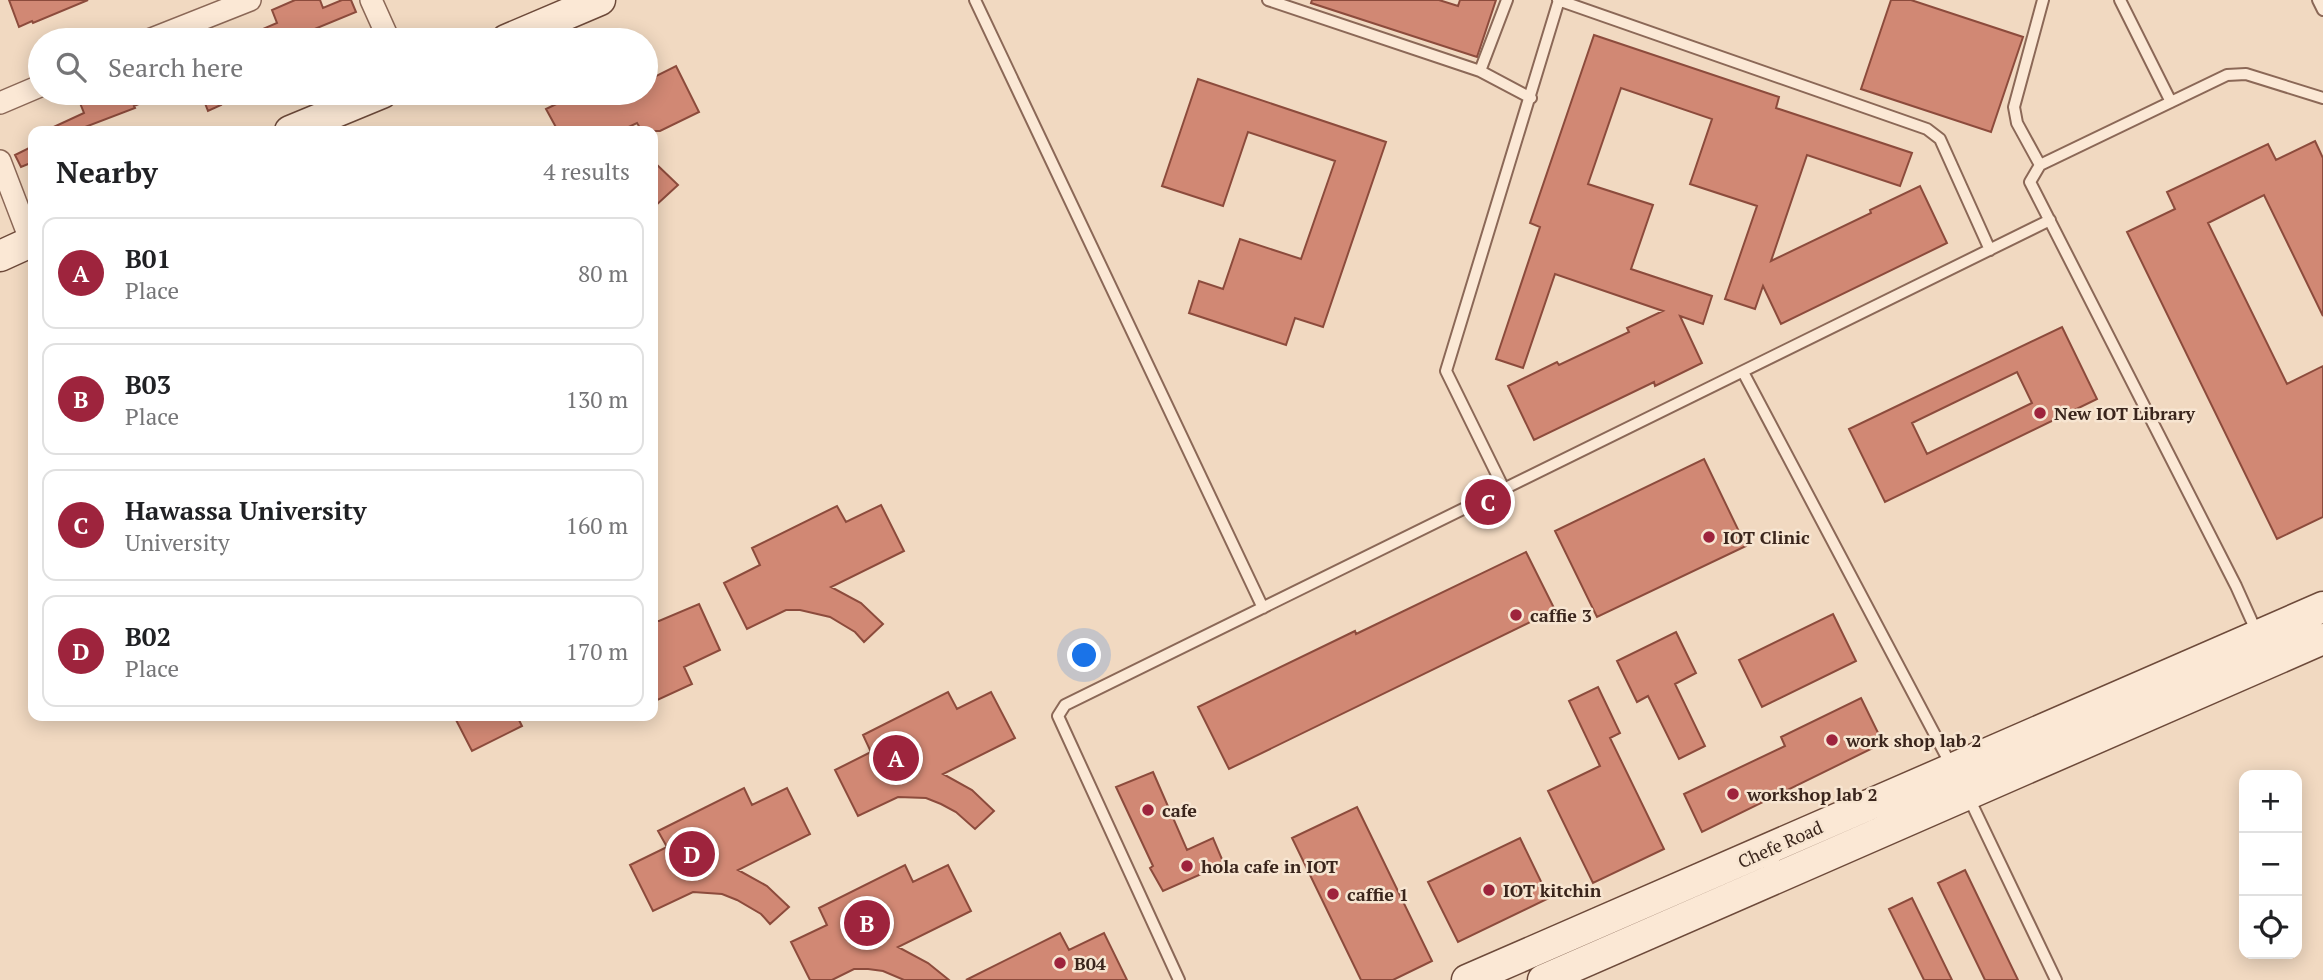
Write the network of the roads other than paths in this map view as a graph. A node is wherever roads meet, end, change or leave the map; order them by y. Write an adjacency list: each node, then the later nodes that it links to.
1 (371, 0): 13 (street)
2 (600, 0): 14 (street)
3 (975, 0): 33 (lane)
4 (1268, 0): 15 (lane)
5 (1507, 0): 15 (lane)
6 (1559, 0): 17 (lane); 28 (lane)
7 (2043, 0): 24 (lane)
8 (2120, 0): 19 (lane)
9 (2318, 0): 11 (lane)
10 (239, 2): 12 (street)
11 (2323, 10)
12 (177, 28)
13 (384, 28)
14 (534, 28)
15 (1479, 71): 17 (lane)
16 (28, 91): 20 (street)
17 (1531, 98): 31 (lane)
18 (2323, 98): 19 (lane)
19 (2171, 102): 24 (lane)
20 (0, 103)
21 (353, 105): 22 (street)
22 (302, 126)
23 (0, 161): 26 (street)
24 (2040, 165): 25 (lane)
25 (2050, 220): 28 (lane); 35 (lane)
26 (28, 232)
27 (28, 244): 29 (street)
28 (1990, 250): 30 (lane)
29 (0, 256)
30 (1743, 372): 31 (lane); 36 (lane)
31 (1504, 489): 33 (lane)
32 (2323, 607): 35 (street, Chefe Road)
33 (1263, 608): 37 (lane)
34 (2323, 639): 35 (street, Chefe Road)
35 (2265, 648): 36 (street, Chefe Road)
36 (1960, 781): 38 (street, Chefe Road); 39 (street, Chefe Road); 40 (lane)
37 (1179, 980)
38 (1467, 980)
39 (1543, 980)
40 (2056, 980)

